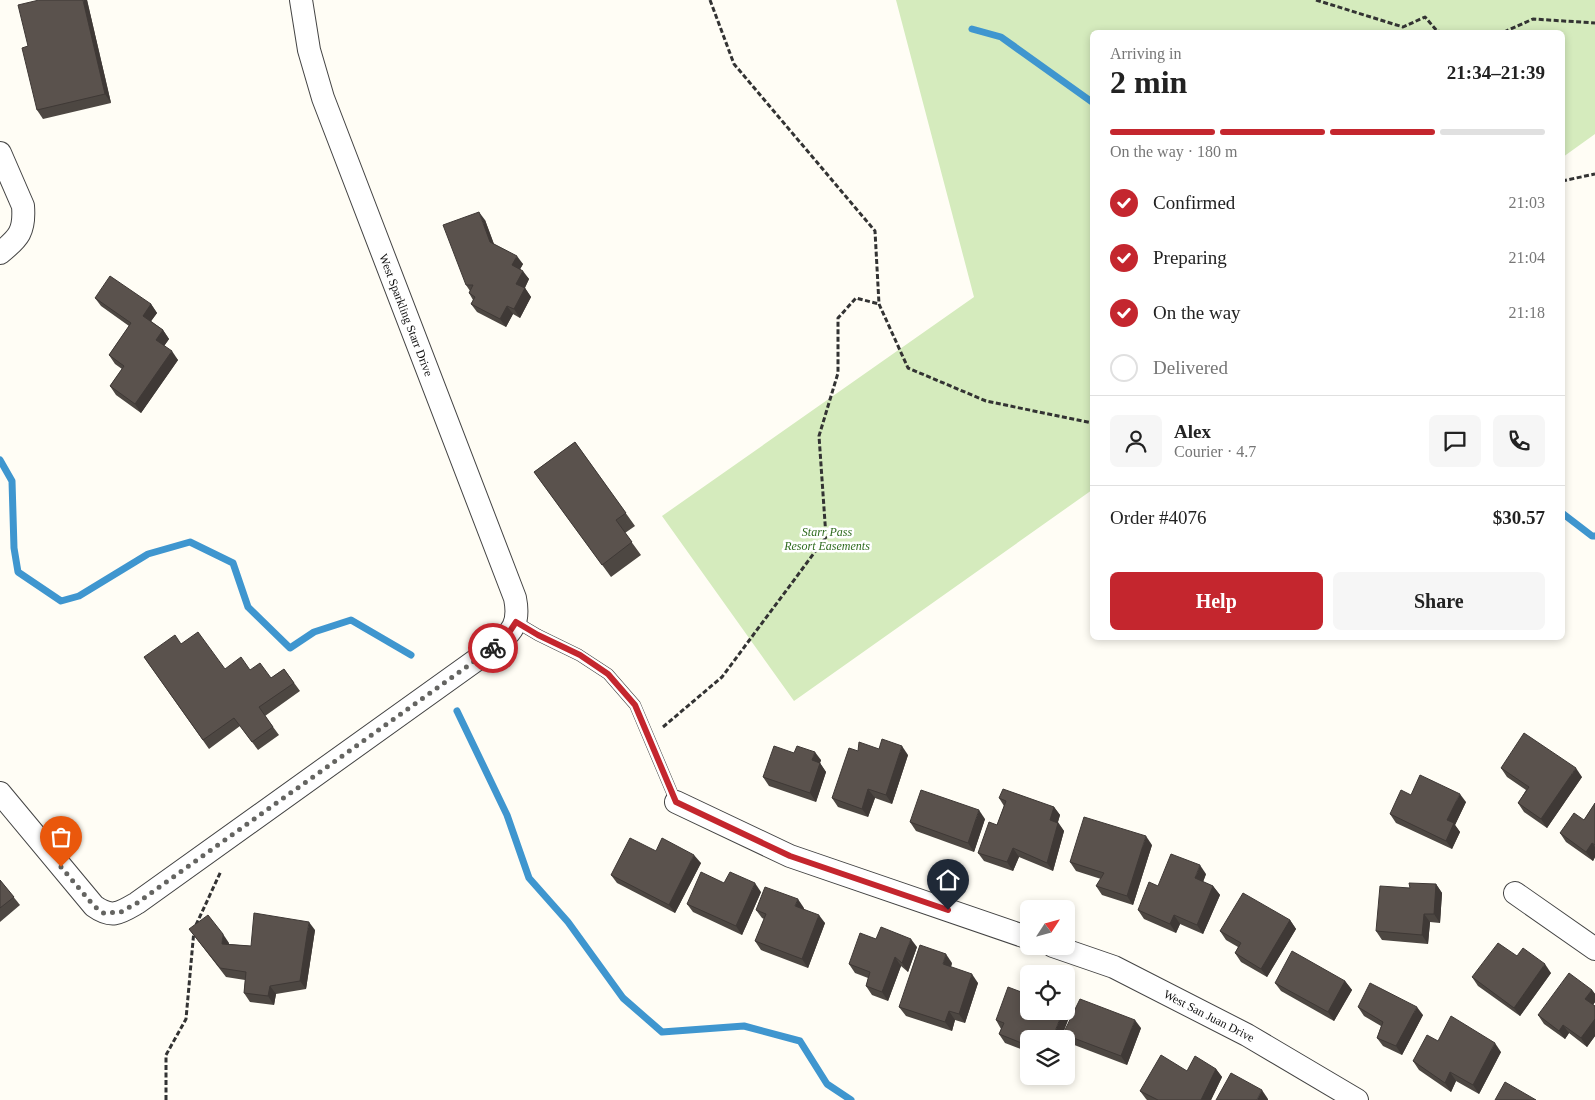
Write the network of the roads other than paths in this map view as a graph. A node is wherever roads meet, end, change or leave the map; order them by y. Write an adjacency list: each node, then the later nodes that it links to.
1 (301, 0): 4 (street, West Sparkling Starr Drive)
2 (0, 153): 3 (street)
3 (0, 253)
4 (514, 625): 5 (street); 6 (lane)
5 (0, 792)
6 (676, 802): 8 (street)
7 (1515, 893): 9 (street)
8 (1020, 935)
9 (1595, 949)
10 (1075, 953): 11 (street, West San Juan Drive)
11 (1357, 1100)

